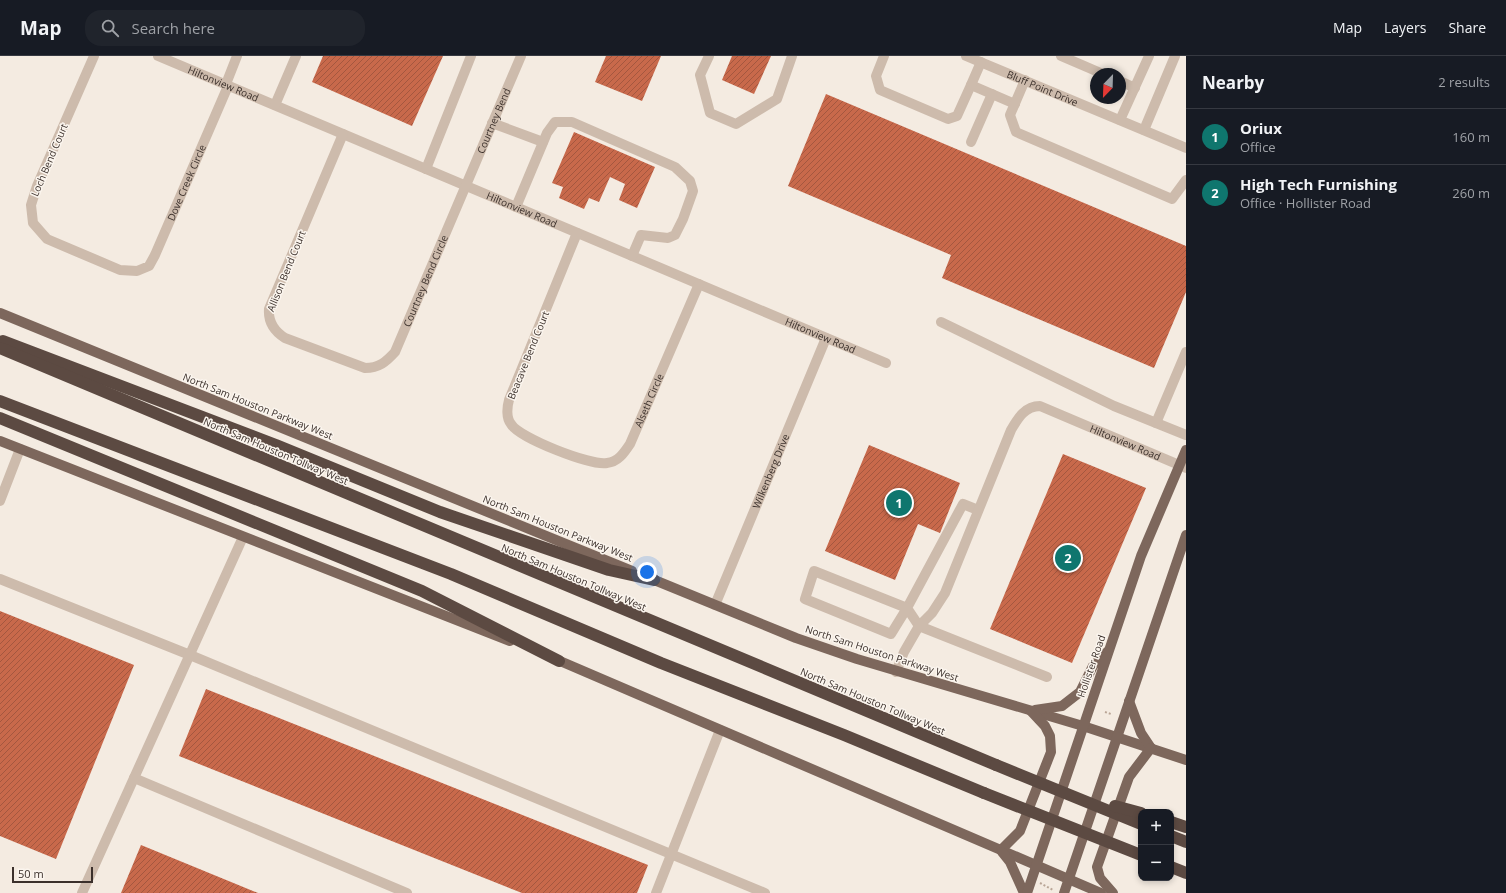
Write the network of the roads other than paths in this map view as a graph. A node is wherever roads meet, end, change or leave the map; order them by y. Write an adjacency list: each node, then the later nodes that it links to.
1 (94, 56): 37 (street, Loch Bend Court)
2 (158, 56): 18 (street, Hiltonview Road)
3 (237, 56): 18 (street, Dove Creek Circle)
4 (296, 56): 23 (street)
5 (471, 56): 31 (street)
6 (709, 56): 7 (street)
7 (792, 56)
8 (884, 56): 19 (street)
9 (966, 56): 14 (street, Bluff Point Drive)
10 (1060, 56): 15 (street)
11 (1149, 56): 20 (street)
12 (1175, 56): 26 (street)
13 (519, 57): 25 (street, Courtney Bend)
14 (981, 62): 16 (street, Bluff Point Drive); 19 (street)
15 (1090, 69)
16 (1025, 80): 22 (street); 24 (street, Bluff Point Drive)
17 (1126, 84): 20 (street)
18 (227, 85): 23 (street, Hiltonview Road); 37 (street, Dove Creek Circle)
19 (971, 85): 21 (street)
20 (1135, 88): 24 (street)
21 (992, 94): 22 (street); 29 (street)
22 (1015, 104): 32 (street)
23 (274, 105): 27 (street, Hiltonview Road)
24 (1120, 120): 26 (street, Bluff Point Drive)
25 (492, 123): 28 (street); 33 (street, Courtney Bend)
26 (1144, 130): 30 (street, Bluff Point Drive)
27 (343, 134): 31 (street, Hiltonview Road); 46 (street, Allison Bend Court)
28 (543, 142): 34 (street); 36 (street)
29 (971, 142)
30 (1186, 148)
31 (426, 169): 33 (street, Hiltonview Road)
32 (1186, 180)
33 (465, 186): 34 (street, Hiltonview Road); 46 (street, Courtney Bend Circle)
34 (516, 207): 35 (street, Hiltonview Road)
35 (577, 233): 36 (street, Hiltonview Road); 54 (street, Beacave Bend Court)
36 (632, 256): 38 (street, Hiltonview Road)
37 (137, 271)
38 (699, 284): 41 (street, Hiltonview Road); 54 (street, Alseth Circle)
39 (0, 313): 61 (main road, North Sam Houston Parkway West)
40 (941, 322): 49 (street)
41 (826, 338): 45 (street, Hiltonview Road); 62 (street, Wilkenberg Drive)
42 (0, 340): 61 (highway)
43 (0, 348): 78 (highway, North Sam Houston Tollway West, bridge)
44 (1186, 352): 49 (street)
45 (886, 363)
46 (374, 368)
47 (0, 401): 87 (highway, bridge)
48 (0, 418): 67 (highway)
49 (1156, 423): 50 (street)
50 (1186, 435)
51 (0, 441): 52 (main road)
52 (20, 449): 56 (street); 59 (main road)
53 (1186, 450): 55 (main road, Hollister Road)
54 (562, 451)
55 (1183, 466): 57 (street, Hiltonview Road); 65 (main road, Hollister Road)
56 (0, 501)
57 (978, 510): 63 (street); 64 (street, Hiltonview Road)
58 (1186, 535): 70 (main road)
59 (243, 537): 66 (street); 67 (main road)
60 (0, 579): 66 (street)
61 (654, 580): 62 (main road, North Sam Houston Parkway West)
62 (715, 605): 68 (main road, North Sam Houston Parkway West)
63 (907, 608): 63 (street); 64 (street)
64 (919, 626): 68 (street, Hiltonview Road); 69 (street)
65 (1109, 650): 71 (main road); 72 (main road, Hollister Road)
66 (190, 655): 77 (street); 86 (street)
67 (559, 661): 73 (main road)
68 (896, 672): 71 (main road, North Sam Houston Parkway West)
69 (1047, 677)
70 (1129, 701): 74 (main road); 75 (main road)
71 (1031, 711): 72 (main road, North Sam Houston Parkway West); 85 (main road)
72 (1083, 726): 74 (main road, North Sam Houston Parkway West); 88 (main road, Hollister Road)
73 (720, 730): 85 (main road); 86 (street)
74 (1117, 736): 75 (main road, North Sam Houston Parkway West); 91 (main road)
75 (1151, 748): 76 (main road, North Sam Houston Parkway West); 100 (main road)
76 (1186, 760)
77 (134, 778): 92 (street); 93 (street)
78 (1052, 788): 79 (highway, bridge); 80 (highway, North Sam Houston Tollway West, bridge)
79 (1138, 812)
80 (1138, 823)
81 (1174, 823): 82 (highway)
82 (1186, 827)
83 (1174, 837): 84 (highway)
84 (1186, 842)
85 (1001, 850): 88 (main road); 96 (main road)
86 (672, 853): 94 (street); 95 (street)
87 (1138, 854)
88 (1036, 865): 91 (main road); 97 (main road, Hollister Road)
89 (1174, 868): 90 (highway)
90 (1186, 873)
91 (1068, 879): 98 (main road); 99 (main road)
92 (82, 893)
93 (407, 893)
94 (656, 893)
95 (765, 893)
96 (1024, 893)
97 (1027, 893)
98 (1064, 893)
99 (1101, 893)
100 (1113, 893)

